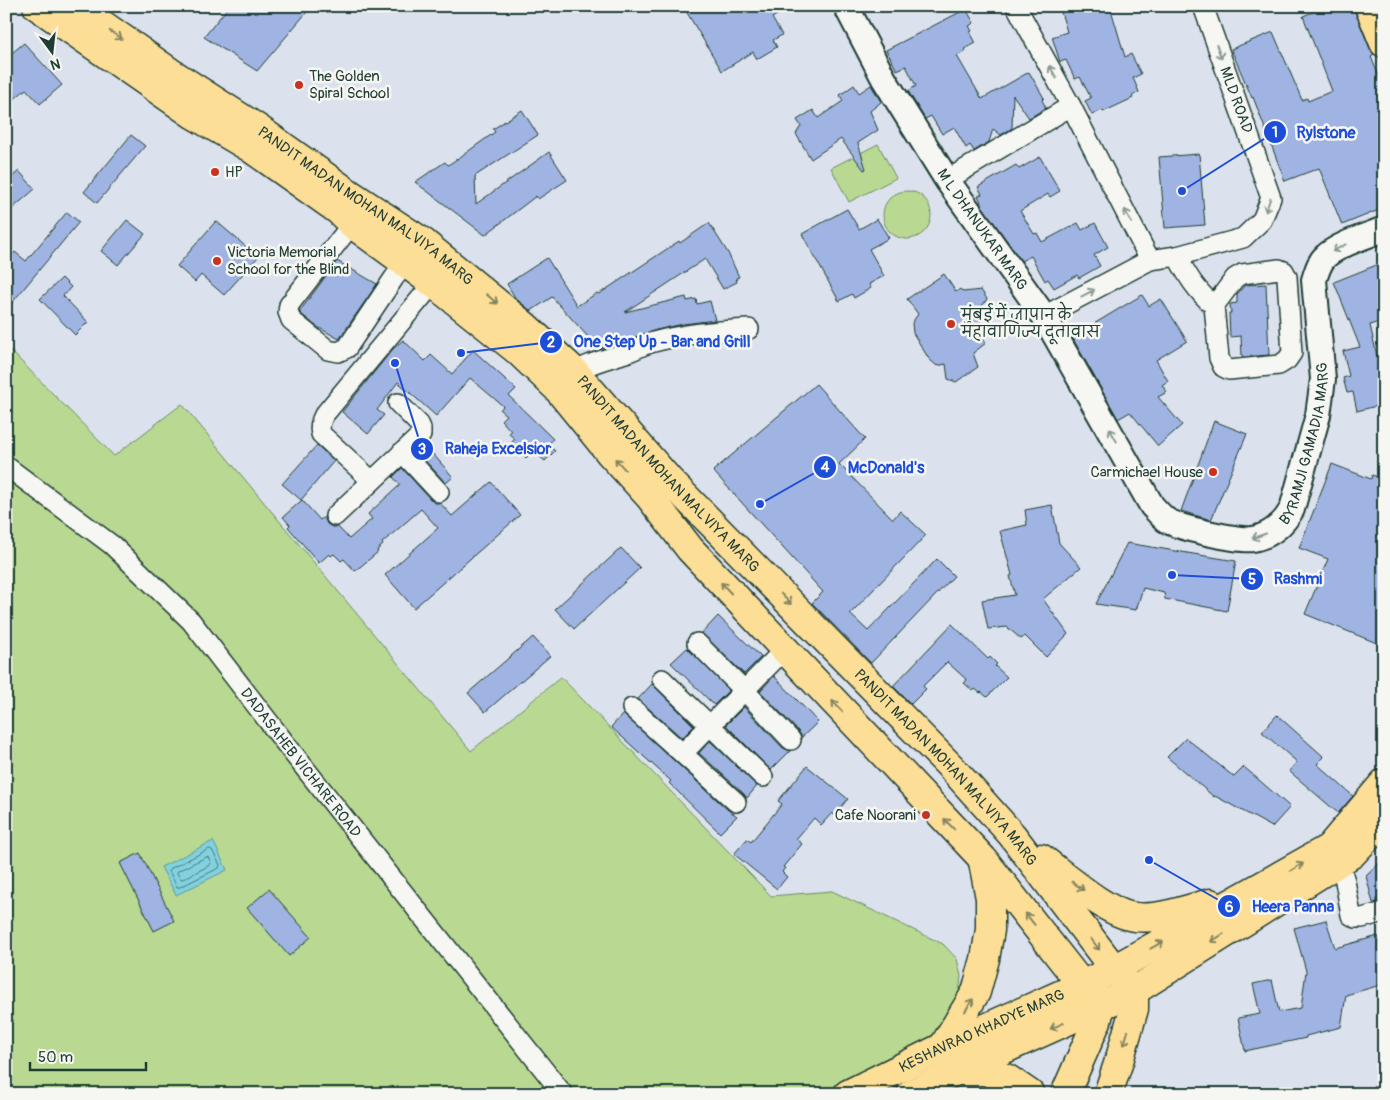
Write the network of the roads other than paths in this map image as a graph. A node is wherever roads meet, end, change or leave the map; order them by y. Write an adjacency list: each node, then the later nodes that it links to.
1 (37, 6): 10 (main road, PANDIT MADAN MOHAN MALVIYA MARG)
2 (76, 6): 10 (main road, PANDIT MADAN MOHAN MALVIYA MARG, one-way to 10)
3 (846, 6): 9 (street, M L DHANUKAR MARG)
4 (1016, 6): 8 (street, one-way to 4)
5 (1203, 6): 12 (street, MLD ROAD, one-way to 12)
6 (1369, 6): 7 (main road)
7 (1384, 43)
8 (1072, 106): 9 (street); 13 (street, one-way to 8)
9 (947, 180): 17 (street, M L DHANUKAR MARG)
10 (360, 214): 14 (main road, PANDIT MADAN MOHAN MALVIYA MARG); 14 (street); 15 (main road, PANDIT MADAN MOHAN MALVIYA MARG)
11 (1384, 229): 23 (street, BYRAMJI GAMADIA MARG, one-way to 23)
12 (1177, 256): 13 (street, MLD ROAD); 16 (street)
13 (1150, 260): 17 (street, MLD ROAD, one-way to 13)
14 (406, 262): 15 (main road, PANDIT MADAN MOHAN MALVIYA MARG)
15 (442, 274): 19 (main road, PANDIT MADAN MOHAN MALVIYA MARG); 24 (street)
16 (1214, 306): 16 (street)
17 (1044, 316): 23 (street, M L DHANUKAR MARG, one-way to 17)
18 (749, 329): 19 (street)
19 (566, 379): 25 (main road, PANDIT MADAN MOHAN MALVIYA MARG)
20 (398, 403): 21 (street)
21 (402, 452): 24 (street); 26 (street)
22 (6, 466): 53 (street, DADASAHEB VICHARE ROAD)
23 (1136, 478)
24 (372, 481): 27 (street)
25 (659, 487): 29 (main road, PANDIT MADAN MOHAN MALVIYA MARG, one-way to 25); 30 (main road, PANDIT MADAN MOHAN MALVIYA MARG, one-way to 30)
26 (439, 492)
27 (335, 516)
28 (697, 643): 33 (street)
29 (784, 650): 32 (main road, PANDIT MADAN MOHAN MALVIYA MARG); 33 (street)
30 (846, 660): 32 (main road); 42 (main road, PANDIT MADAN MOHAN MALVIYA MARG)
31 (662, 679): 35 (street)
32 (818, 686): 43 (main road, PANDIT MADAN MOHAN MALVIYA MARG, one-way to 32)
33 (744, 690): 35 (street); 36 (street)
34 (632, 708): 37 (street)
35 (710, 725): 37 (street); 38 (street)
36 (791, 740)
37 (683, 753): 40 (street)
38 (763, 777)
39 (1384, 783): 45 (main road, one-way to 39)
40 (736, 802)
41 (1384, 820): 44 (main road, KESHAVRAO KHADYE MARG)
42 (1012, 835): 45 (main road, one-way to 45); 47 (main road, PANDIT MADAN MOHAN MALVIYA MARG, one-way to 47)
43 (983, 859): 48 (main road, PANDIT MADAN MOHAN MALVIYA MARG, one-way to 43); 51 (main road, one-way to 43)
44 (1339, 862): 46 (street); 49 (main road, KESHAVRAO KHADYE MARG, one-way to 49)
45 (1254, 891): 47 (main road, KESHAVRAO KHADYE MARG, one-way to 45)
46 (1384, 912)
47 (1114, 969): 48 (main road, KESHAVRAO KHADYE MARG); 49 (main road, PANDIT MADAN MOHAN MALVIYA MARG)
48 (1082, 985): 50 (main road, PANDIT MADAN MOHAN MALVIYA MARG); 51 (main road, KESHAVRAO KHADYE MARG)
49 (1134, 990): 50 (main road, KESHAVRAO KHADYE MARG); 58 (main road, one-way to 58)
50 (1101, 1006): 52 (main road, KESHAVRAO KHADYE MARG, one-way to 52); 57 (main road)
51 (943, 1047): 54 (main road, KESHAVRAO KHADYE MARG)
52 (956, 1071): 55 (main road, KESHAVRAO KHADYE MARG); 56 (main road)
53 (563, 1094)
54 (848, 1094)
55 (910, 1094)
56 (1030, 1094)
57 (1065, 1094)
58 (1108, 1094)

